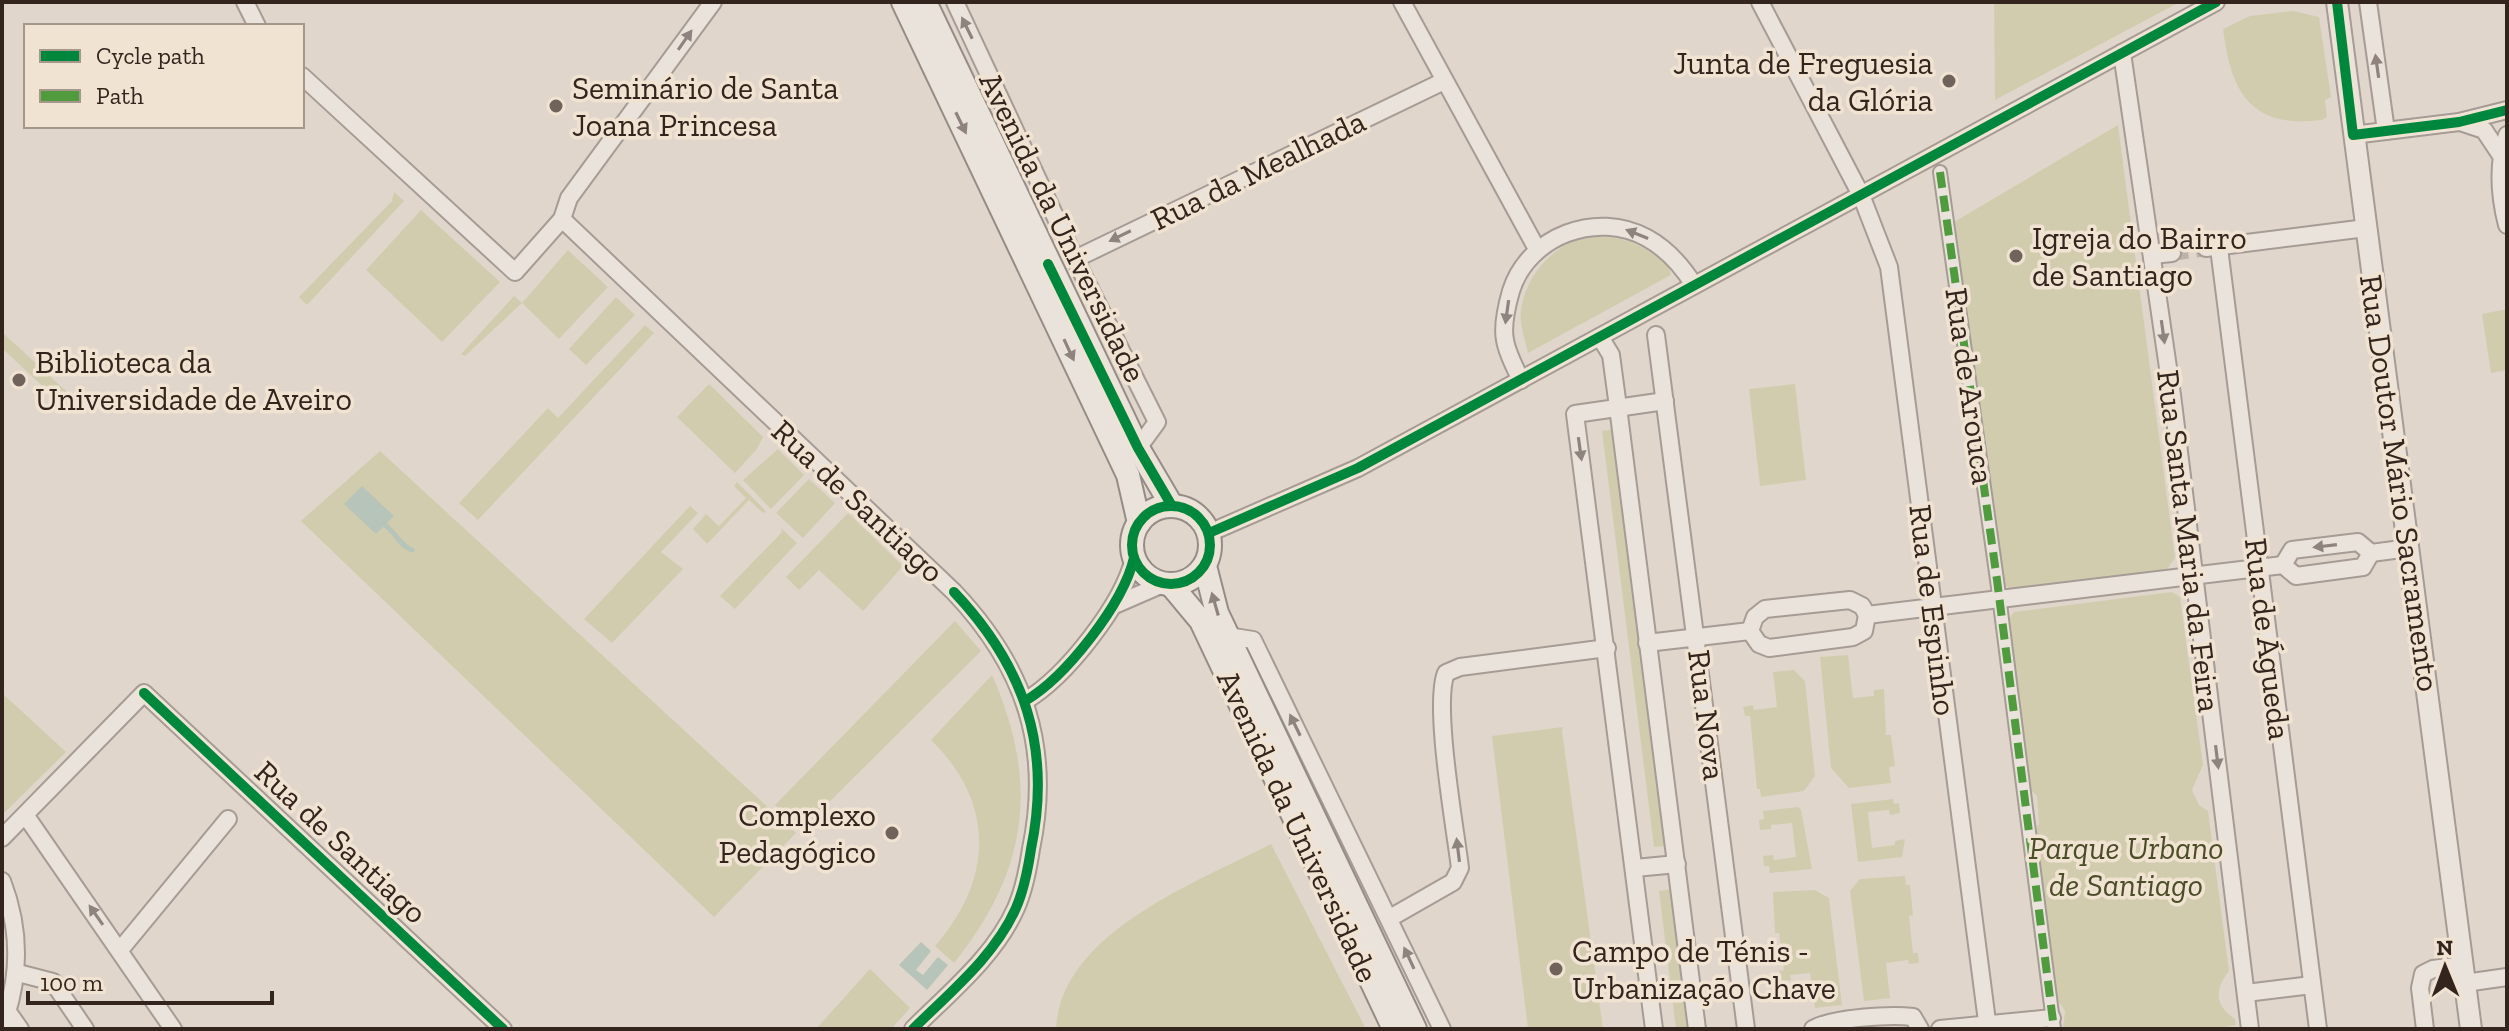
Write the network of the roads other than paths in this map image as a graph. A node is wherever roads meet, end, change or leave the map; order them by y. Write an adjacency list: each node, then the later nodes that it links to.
1 (245, 2): 11 (street)
2 (713, 2): 23 (street, one-way to 2)
3 (903, 2): 38 (main road, Avenida da Universidade, one-way to 38)
4 (925, 2): 36 (main road, Avenida da Universidade)
5 (955, 2): 29 (street, Avenida da Universidade, one-way to 5)
6 (1402, 2): 14 (street)
7 (1760, 2): 22 (street, Rua de Espinho)
8 (2216, 2): 12 (street)
9 (2337, 2): 18 (street, Rua Doutor Mário Sacramento)
10 (2368, 2): 17 (street, one-way to 10)
11 (256, 24)
12 (2122, 53): 22 (street); 28 (street, Rua Santa Maria da Feira)
13 (304, 78): 23 (street)
14 (1442, 82): 26 (street); 29 (street, Rua da Mealhada, one-way to 29)
15 (2507, 110): 16 (street)
16 (2459, 122): 17 (street); 20 (street)
17 (2386, 131): 18 (street)
18 (2353, 135): 25 (street, Rua Doutor Mário Sacramento)
19 (2507, 135): 20 (street)
20 (2500, 154): 24 (street)
21 (1940, 172): 48 (street, Rua de Arouca)
22 (1861, 195): 30 (street); 50 (street, Rua de Espinho)
23 (562, 219): 57 (street, Rua de Santiago)
24 (2507, 225)
25 (2366, 228): 40 (street, Rua Doutor Mário Sacramento); 45 (street, Rua de Águeda)
26 (1537, 249): 30 (street, one-way to 26); 33 (street, one-way to 33)
27 (2172, 253): 28 (street)
28 (2152, 255): 46 (street, Rua Santa Maria da Feira, one-way to 46)
29 (1075, 259): 36 (street, Avenida da Universidade)
30 (1694, 285): 32 (street)
31 (1656, 335): 34 (street, Rua Nova)
32 (1600, 337): 33 (street); 35 (street, Rua Nova)
33 (1521, 380): 39 (street)
34 (1665, 401): 35 (street); 54 (street, Rua Nova)
35 (1618, 407): 55 (street, Rua Nova); 56 (street, one-way to 56)
36 (1138, 448): 37 (main road, Avenida da Universidade)
37 (1172, 506): 38 (main road); 39 (main road)
38 (1139, 523): 42 (main road)
39 (1209, 533): 44 (main road)
40 (2409, 548): 41 (street); 67 (street, Rua Doutor Mário Sacramento)
41 (2371, 553): 43 (street); 43 (street, one-way to 43)
42 (1134, 558): 47 (main road); 49 (street)
43 (2283, 565): 45 (street)
44 (1205, 566): 47 (main road); 53 (main road, Avenida da Universidade, one-way to 44)
45 (2259, 569): 46 (street); 69 (street, Rua de Águeda)
46 (2194, 576): 48 (street); 70 (street, Rua Santa Maria da Feira, one-way to 70)
47 (1167, 584): 49 (street); 79 (main road, Avenida da Universidade)
48 (1999, 600): 50 (street); 72 (street, Rua de Arouca)
49 (1117, 604): 57 (street)
50 (1933, 608): 51 (street); 73 (street, Rua de Espinho)
51 (1867, 615): 52 (street); 52 (street)
52 (1750, 631): 54 (street)
53 (1228, 636): 64 (street, Avenida da Universidade, one-way to 53); 80 (main road, Avenida da Universidade)
54 (1698, 638): 55 (street); 84 (street, Rua Nova)
55 (1647, 643): 61 (street, Rua Nova)
56 (1607, 648): 62 (street); 64 (street, one-way to 56)
57 (1025, 701): 78 (street, Rua de Santiago)
58 (26, 816): 60 (street); 65 (street, one-way to 58); 77 (street, Rua de Santiago)
59 (228, 819): 65 (street)
60 (2, 838)
61 (1677, 864): 62 (street); 83 (street, Rua Nova)
62 (1635, 868): 82 (street)
63 (2, 881): 66 (street)
64 (1390, 918): 81 (street, Avenida da Universidade, one-way to 64)
65 (120, 950): 76 (street)
66 (18, 973): 71 (street); 75 (street)
67 (2464, 974): 68 (street); 90 (street); 91 (street, Rua Doutor Mário Sacramento)
68 (2507, 977)
69 (2312, 985): 70 (street); 89 (street, Rua de Águeda)
70 (2246, 993): 88 (street, Rua Santa Maria da Feira)
71 (5, 1019): 74 (street)
72 (2053, 1024): 73 (street)
73 (1988, 1027): 87 (street)
74 (20, 1029)
75 (85, 1029)
76 (173, 1029)
77 (503, 1029)
78 (913, 1029)
79 (1394, 1029)
80 (1415, 1029)
81 (1442, 1029)
82 (1654, 1029)
83 (1697, 1029)
84 (1746, 1029)
85 (1813, 1029): 86 (street)
86 (1920, 1029)
87 (1940, 1029)
88 (2250, 1029)
89 (2318, 1029)
90 (2425, 1029)
91 (2471, 1029)

